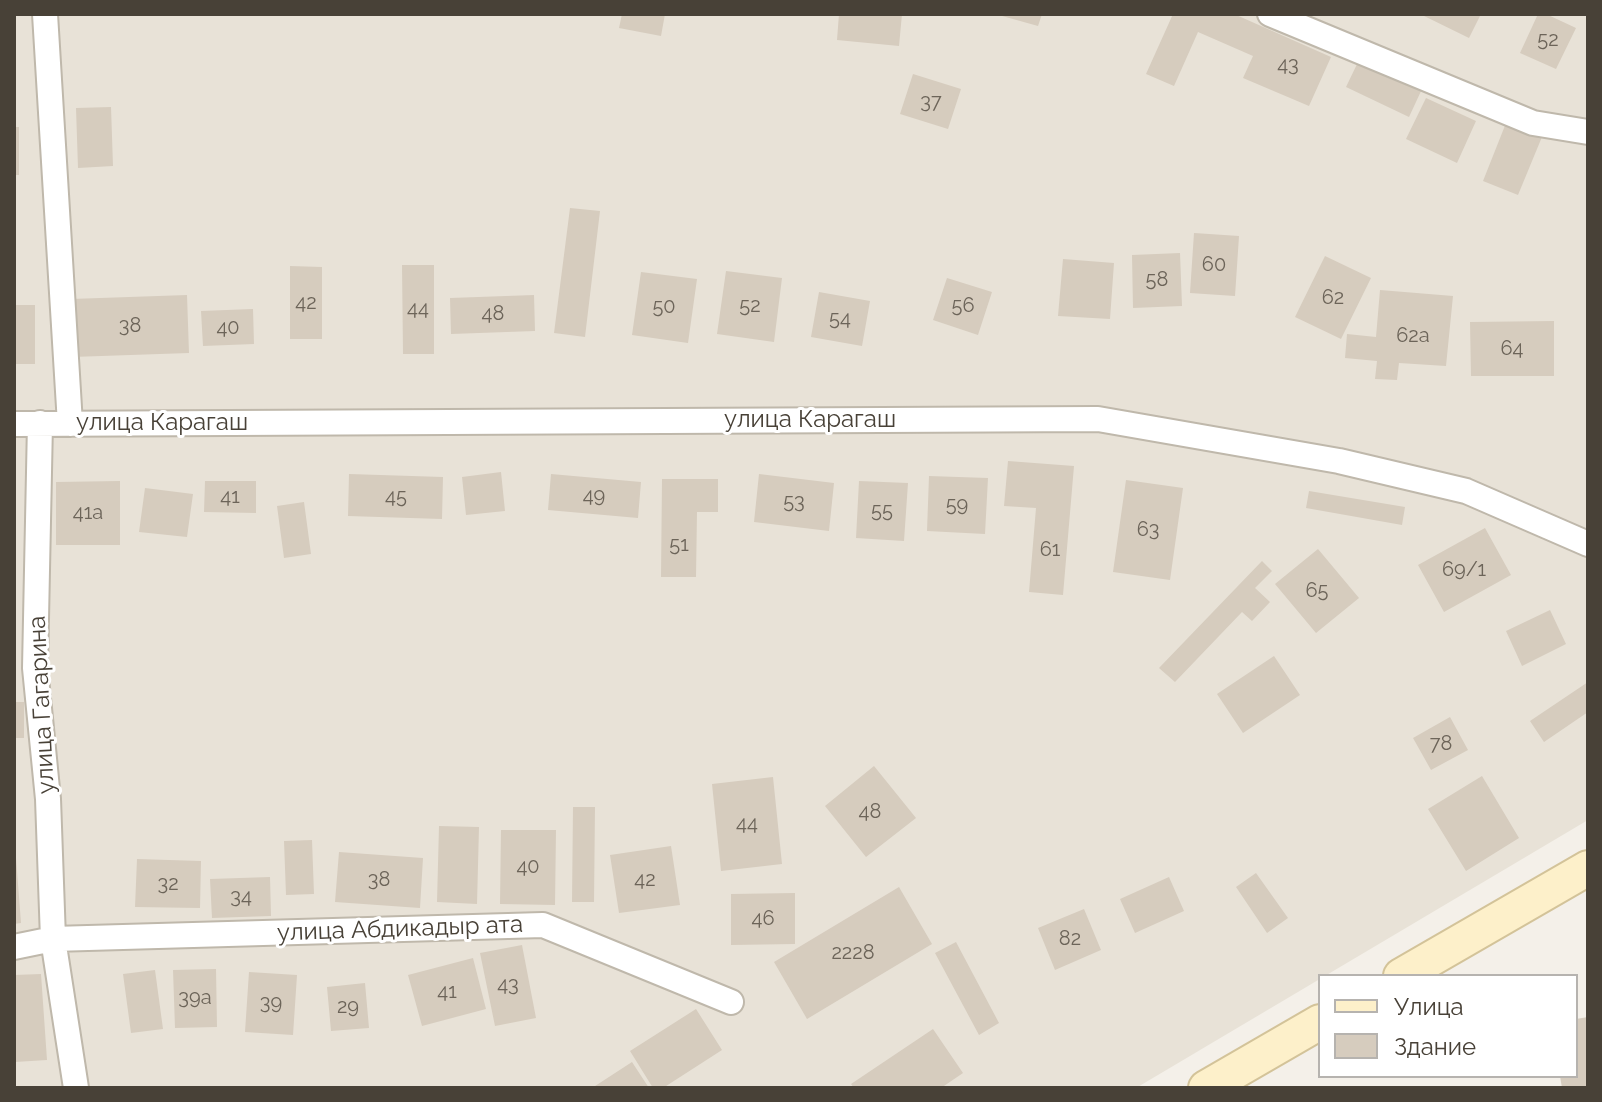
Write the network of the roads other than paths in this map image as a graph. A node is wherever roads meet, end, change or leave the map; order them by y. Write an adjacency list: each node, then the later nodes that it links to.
1 (45, 14): 6 (street)
2 (1270, 14): 3 (street)
3 (1588, 132)
4 (40, 423): 5 (street, улица Карагаш); 6 (street, улица Карагаш); 9 (street, улица Гагарина)
5 (14, 424)
6 (70, 424): 7 (street, улица Карагаш)
7 (1588, 544)
8 (1588, 868): 11 (main road)
9 (53, 939): 10 (street, улица Абдикадыр ата); 12 (street, улица Абдикадыр ата); 14 (street)
10 (14, 947)
11 (1404, 974)
12 (731, 1002)
13 (1318, 1023): 15 (main road)
14 (76, 1088)
15 (1206, 1088)

